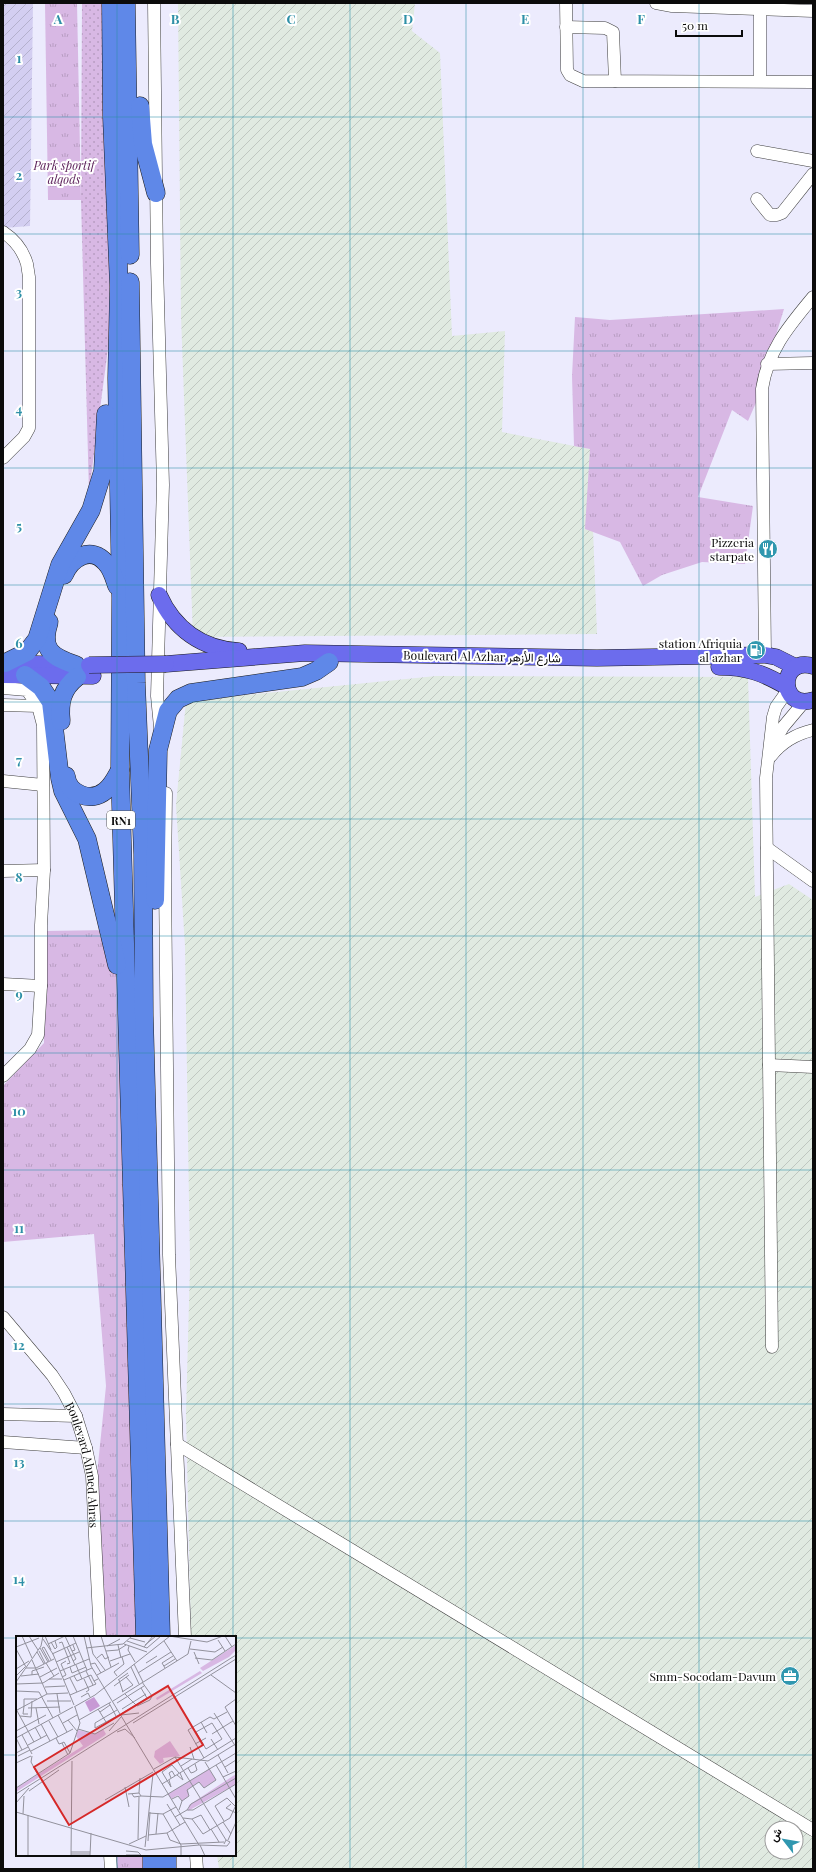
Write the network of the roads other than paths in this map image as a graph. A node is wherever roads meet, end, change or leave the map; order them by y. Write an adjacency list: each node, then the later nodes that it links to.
1 (112, 3): 19 (highway, RN1)
2 (126, 3): 52 (highway, RN1)
3 (136, 3): 16 (highway)
4 (154, 3): 16 (street)
5 (566, 3): 9 (street)
6 (656, 3): 7 (street)
7 (760, 6): 8 (street); 11 (street)
8 (813, 11)
9 (566, 27): 10 (street); 10 (street)
10 (615, 81): 11 (street)
11 (760, 81): 12 (street)
12 (813, 82)
13 (757, 151): 14 (street)
14 (813, 161)
15 (813, 174): 17 (street)
16 (156, 193): 24 (street)
17 (757, 199)
18 (3, 232): 23 (street)
19 (119, 286): 25 (highway, RN1); 30 (highway)
20 (813, 297): 22 (street)
21 (813, 363): 22 (street)
22 (767, 364): 27 (street)
23 (3, 458)
24 (159, 595): 26 (main road); 41 (street)
25 (121, 598): 34 (highway); 43 (highway, RN1)
26 (354, 654): 27 (main road, Boulevard Al Azhar شارع الأزهر); 33 (main road, Boulevard Al Azhar شارع الأزهر)
27 (765, 655): 31 (main road, Boulevard Al Azhar شارع الأزهر)
28 (329, 662): 33 (main road, Boulevard Al Azhar شارع الأزهر); 36 (main road, Boulevard Al Azhar شارع الأزهر); 41 (highway)
29 (813, 666): 31 (main road)
30 (4, 667): 32 (main road)
31 (796, 667): 36 (main road)
32 (25, 670): 34 (main road); 56 (highway)
33 (166, 670): 34 (main road, bridge)
34 (84, 671): 43 (highway)
35 (3, 688): 39 (street)
36 (787, 688): 37 (main road, Boulevard Al Azhar شارع الأزهر); 42 (street)
37 (810, 702): 42 (street)
38 (3, 705): 39 (street)
39 (38, 706): 45 (street)
40 (813, 730): 42 (street)
41 (161, 734): 52 (highway); 62 (street)
42 (767, 759): 46 (street)
43 (120, 770): 56 (highway, RN1)
44 (3, 781): 45 (street)
45 (43, 785): 47 (street)
46 (767, 848): 49 (street); 53 (street)
47 (44, 870): 48 (street); 51 (street)
48 (3, 871)
49 (813, 881)
50 (3, 984): 51 (street)
51 (41, 986): 55 (street)
52 (144, 1015): 66 (highway, RN1)
53 (769, 1065): 54 (street); 58 (street)
54 (813, 1067)
55 (3, 1076)
56 (130, 1118): 65 (highway, RN1)
57 (3, 1317): 60 (street, Boulevard Ahmed Ahras)
58 (772, 1347)
59 (3, 1414): 60 (street)
60 (76, 1416): 63 (street, Boulevard Ahmed Ahras)
61 (3, 1442): 63 (street)
62 (177, 1444): 67 (street); 68 (street)
63 (86, 1448): 64 (street, Boulevard Ahmed Ahras)
64 (100, 1636)
65 (145, 1636)
66 (161, 1636)
67 (185, 1636)
68 (813, 1830)
69 (110, 1856): 73 (street)
70 (152, 1856): 74 (highway)
71 (167, 1856): 75 (highway)
72 (196, 1856): 76 (street)
73 (111, 1869)
74 (152, 1869)
75 (168, 1869)
76 (197, 1869)

